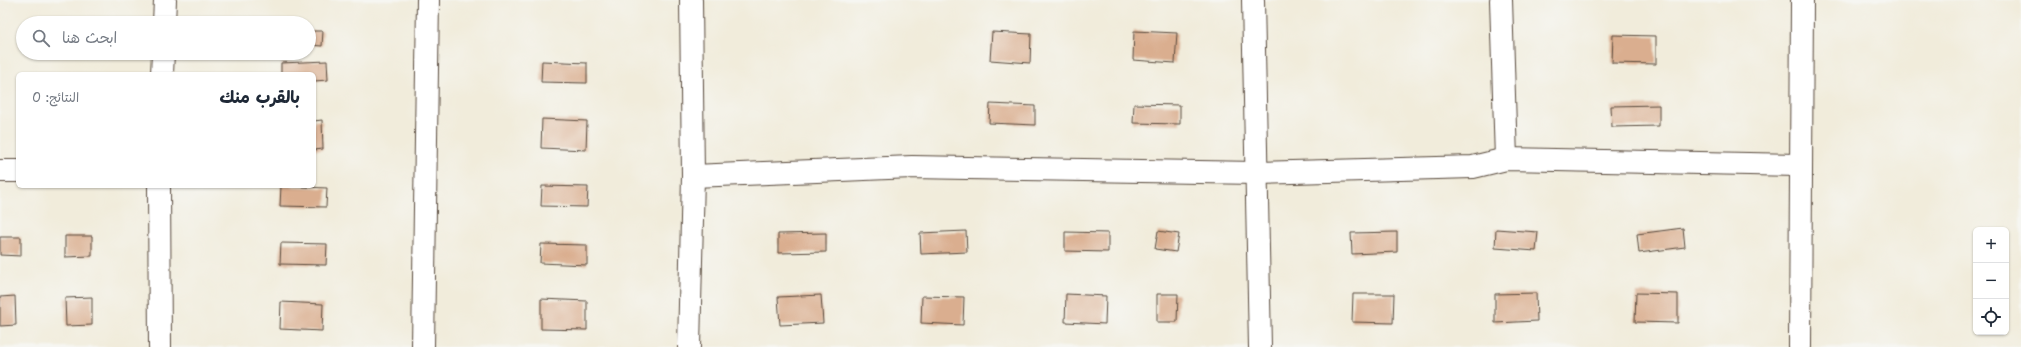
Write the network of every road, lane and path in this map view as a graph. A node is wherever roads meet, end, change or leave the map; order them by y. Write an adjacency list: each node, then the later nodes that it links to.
1 (165, 0): 7 (street)
2 (428, 0): 18 (street)
3 (691, 0): 15 (street)
4 (1253, 0): 14 (street)
5 (1501, 0): 10 (street)
6 (1802, 0): 11 (street)
7 (164, 16)
8 (163, 60): 9 (street)
9 (162, 72)
10 (1506, 159): 11 (street); 14 (street)
11 (1801, 165): 21 (street)
12 (0, 171): 13 (street)
13 (16, 171)
14 (1257, 173): 15 (street); 20 (street)
15 (693, 176): 19 (street)
16 (159, 188): 17 (street)
17 (160, 347)
18 (423, 347)
19 (689, 347)
20 (1260, 347)
21 (1800, 347)

